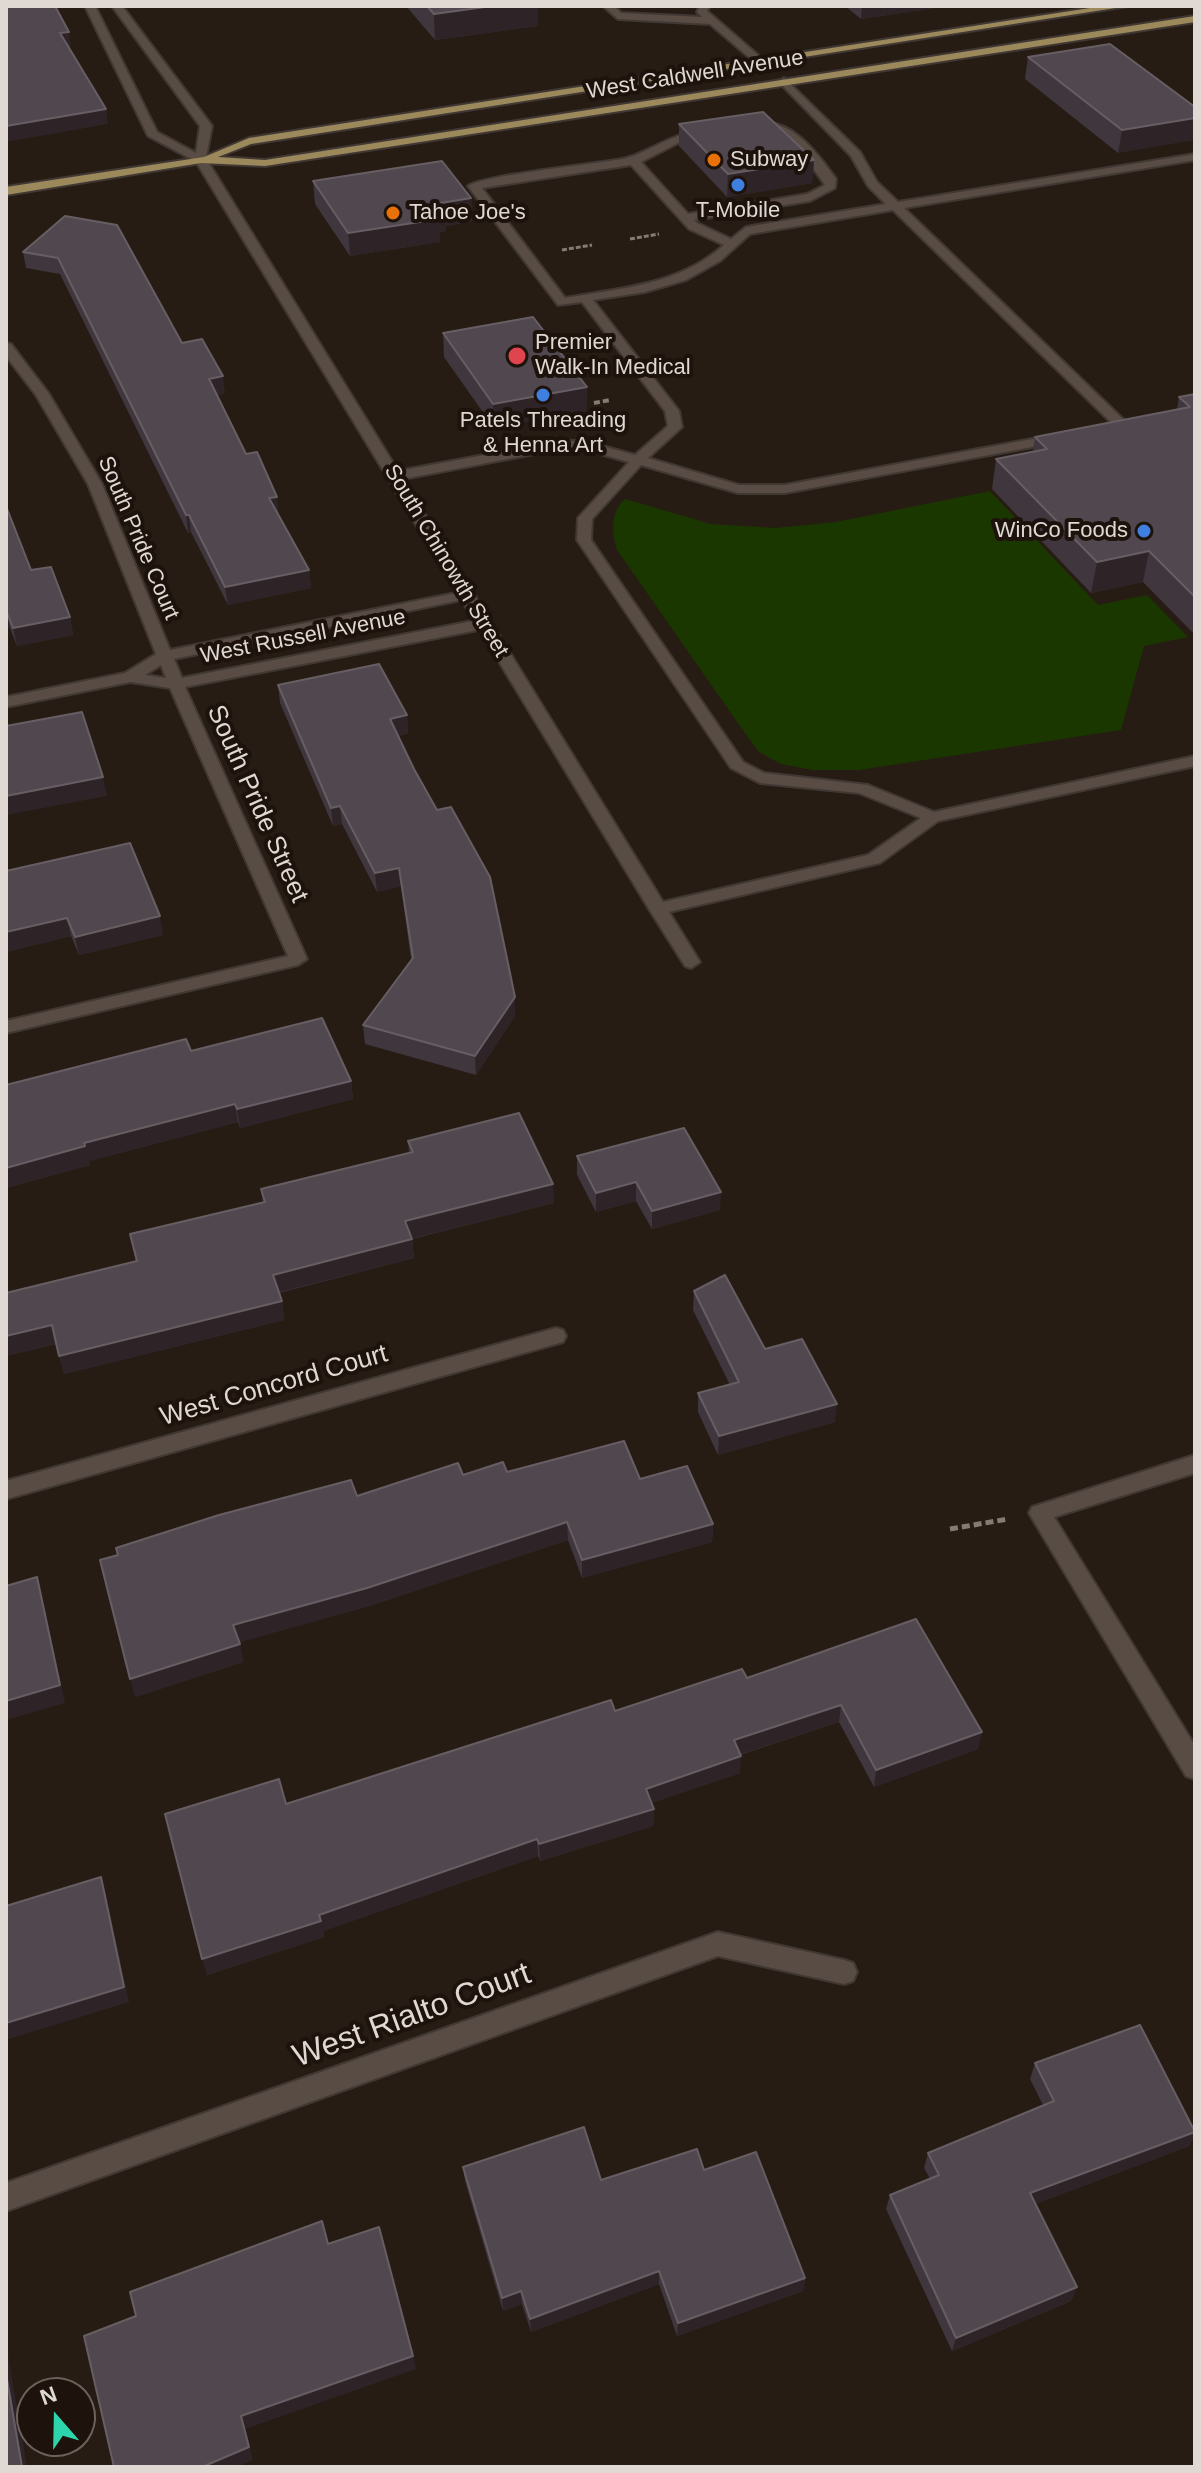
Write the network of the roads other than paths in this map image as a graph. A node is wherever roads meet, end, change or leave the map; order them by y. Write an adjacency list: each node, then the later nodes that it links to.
1 (90, 6): 14 (street)
2 (117, 6): 14 (street)
3 (608, 6): 8 (street)
4 (705, 6): 8 (street)
5 (1123, 6): 6 (main road, West Caldwell Avenue)
6 (1110, 8): 9 (main road, West Caldwell Avenue); 10 (main road)
7 (1195, 19): 10 (main road, West Caldwell Avenue)
8 (714, 21): 9 (street)
9 (761, 62): 14 (main road, West Caldwell Avenue)
10 (784, 81): 14 (main road, West Caldwell Avenue); 17 (street)
11 (740, 130): 18 (street)
12 (714, 134): 15 (street)
13 (1195, 157): 17 (street)
14 (201, 160): 16 (main road, West Caldwell Avenue); 25 (street, South Chinowth Street)
15 (634, 161): 18 (street); 20 (street)
16 (6, 191)
17 (895, 207): 19 (street); 22 (street)
18 (685, 218): 19 (street)
19 (732, 244): 20 (street)
20 (585, 298): 24 (street)
21 (6, 347): 28 (street, South Pride Court)
22 (1096, 431)
23 (1069, 436): 24 (street)
24 (638, 460): 25 (street); 32 (street)
25 (396, 476): 26 (street, South Chinowth Street)
26 (466, 595): 27 (street, South Chinowth Street); 28 (street, West Russell Avenue)
27 (483, 624): 28 (street, West Russell Avenue); 33 (street, South Chinowth Street)
28 (169, 670): 29 (street, West Russell Avenue); 29 (street, West Russell Avenue); 35 (street, South Pride Street)
29 (130, 677): 30 (street, West Russell Avenue)
30 (6, 702)
31 (1195, 761): 32 (street)
32 (933, 817): 33 (street)
33 (658, 909): 34 (street, South Chinowth Street)
34 (691, 962)
35 (6, 1027)
36 (556, 1336): 38 (street, West Concord Court)
37 (1195, 1464): 39 (street)
38 (6, 1490)
39 (1195, 1768)
40 (844, 1972): 41 (street, West Rialto Court)
41 (6, 2197)

